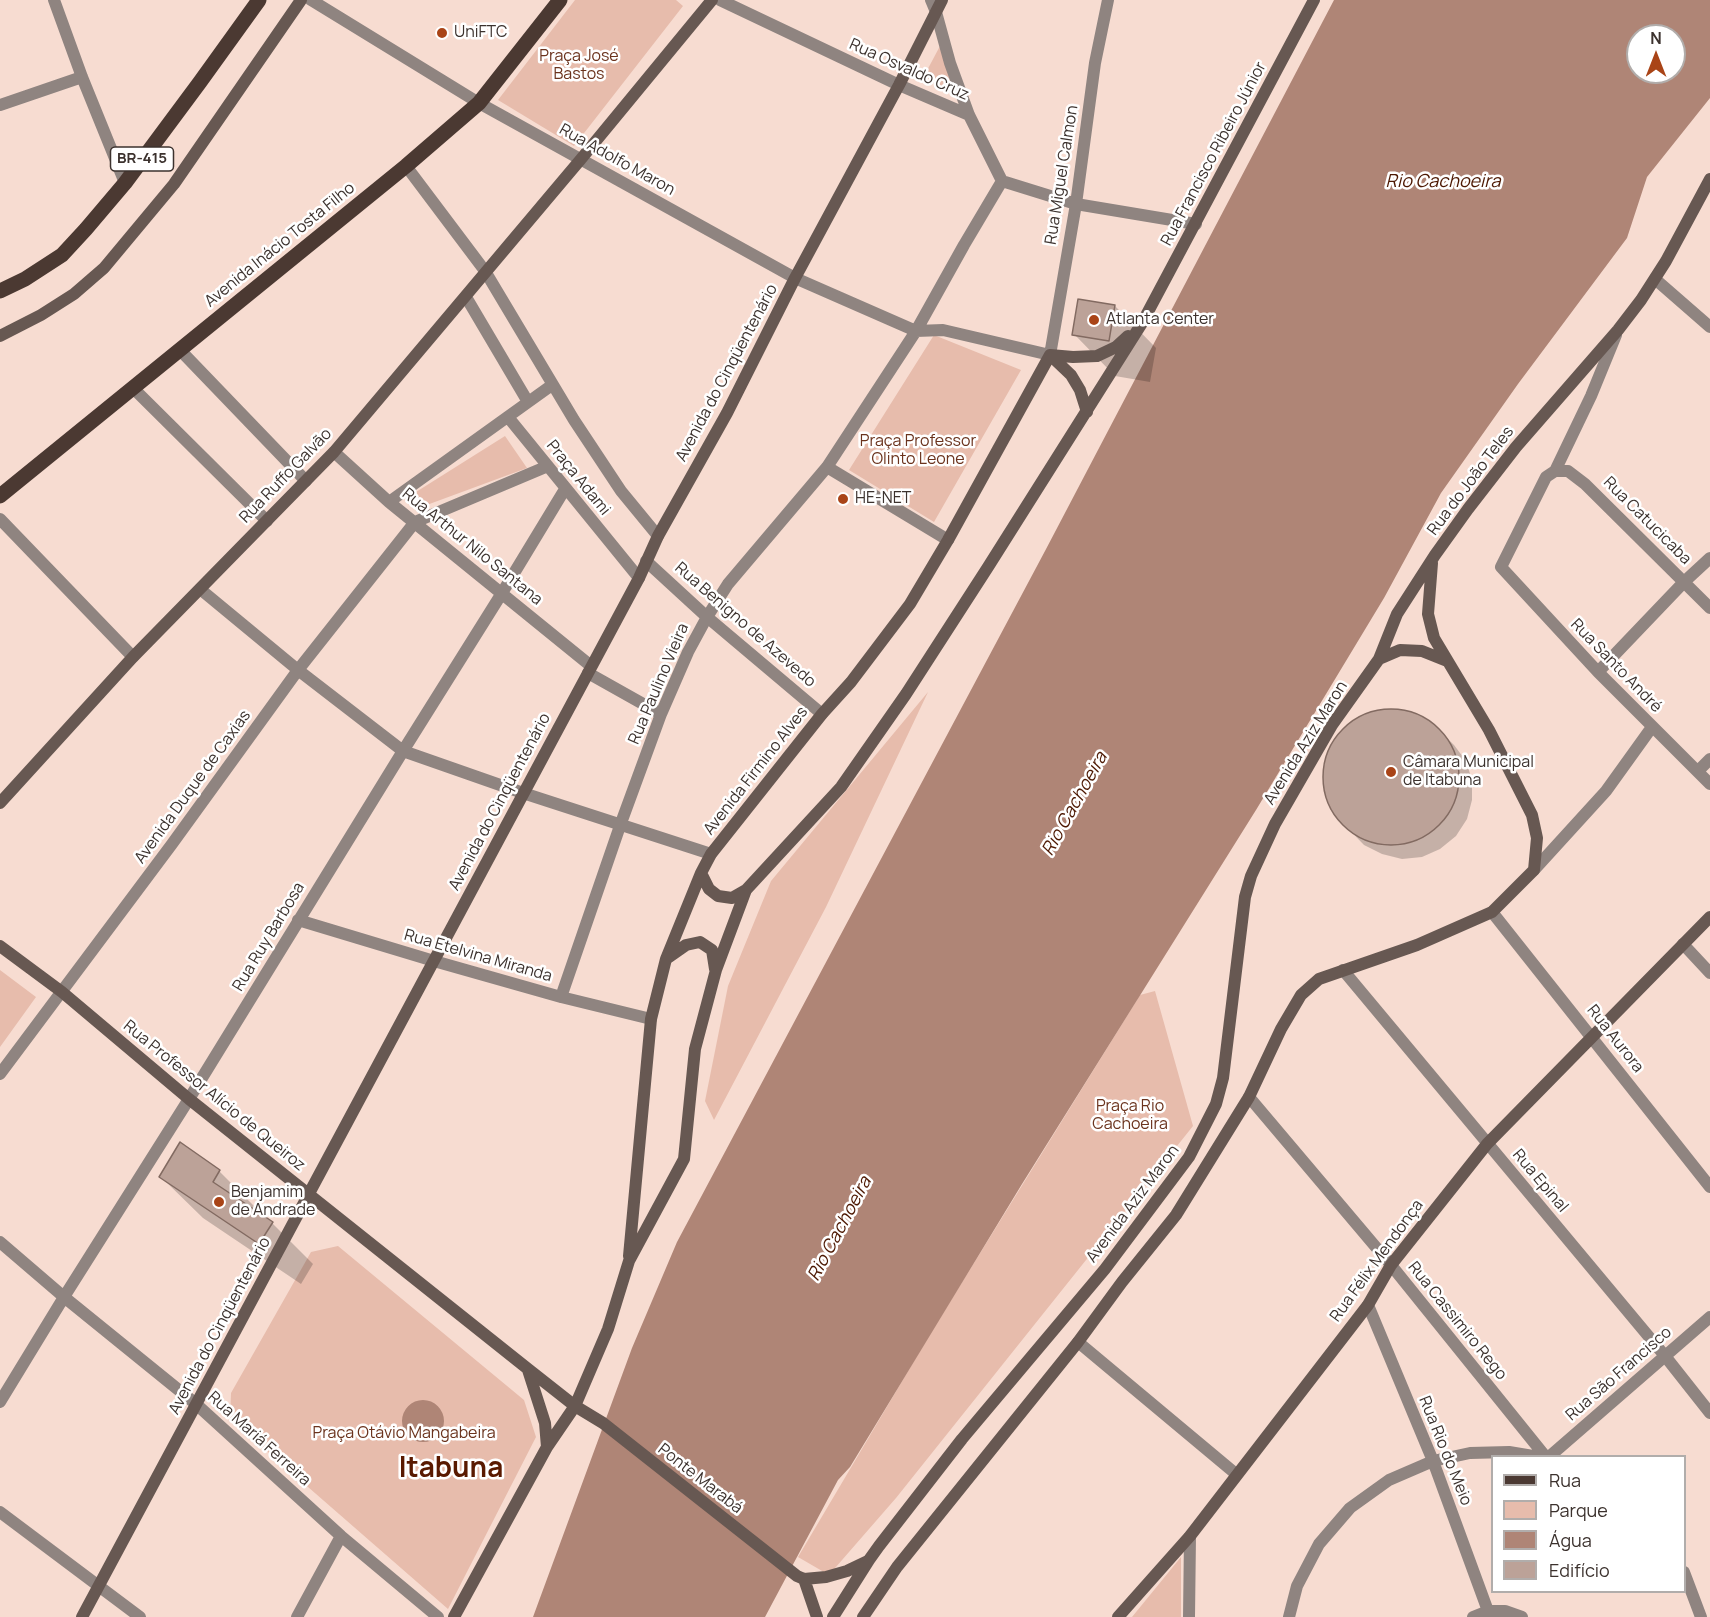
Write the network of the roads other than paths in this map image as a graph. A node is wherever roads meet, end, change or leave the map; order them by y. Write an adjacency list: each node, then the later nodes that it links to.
1 (54, 0): 12 (street)
2 (259, 0): 21 (main road, BR-415)
3 (301, 0): 33 (main road, BR-415)
4 (311, 0): 14 (street, Rua Adolfo Maron)
5 (560, 0): 14 (main road, Avenida Inácio Tosta Filho)
6 (712, 0): 17 (main road, Rua Ruffo Galvão)
7 (720, 0): 13 (street, Rua Osvaldo Cruz)
8 (942, 0): 11 (main road, Avenida do Cinqüentenário)
9 (1108, 0): 22 (street, Rua Miguel Calmon)
10 (1314, 0): 23 (main road, Rua Francisco Ribeiro Júnior)
11 (933, 6): 13 (main road, Avenida do Cinqüentenário); 16 (street)
12 (82, 77): 15 (street); 21 (street)
13 (899, 86): 16 (street, Rua Osvaldo Cruz); 25 (main road, Avenida do Cinqüentenário)
14 (479, 103): 17 (street, Rua Adolfo Maron); 18 (main road, Avenida Inácio Tosta Filho)
15 (0, 105)
16 (969, 115): 20 (street, Rua Osvaldo Cruz)
17 (581, 159): 24 (main road, Rua Ruffo Galvão); 25 (street, Rua Adolfo Maron)
18 (406, 166): 24 (street, Praça Adami); 34 (main road, Avenida Inácio Tosta Filho)
19 (1710, 179): 26 (main road, Rua do João Teles)
20 (1002, 182): 22 (street); 32 (street, Rua Paulino Vieira)
21 (125, 183): 27 (main road, BR-415)
22 (1076, 204): 23 (street); 35 (street, Rua Miguel Calmon)
23 (1196, 224): 29 (main road, Rua Francisco Ribeiro Júnior)
24 (485, 271): 28 (main road, Rua Ruffo Galvão); 36 (street, Praça Adami)
25 (795, 278): 32 (street, Rua Adolfo Maron); 52 (main road, Avenida do Cinqüentenário)
26 (1655, 279): 30 (street); 31 (main road, Rua do João Teles)
27 (0, 291)
28 (465, 297): 38 (street); 41 (main road, Rua Ruffo Galvão)
29 (1142, 322): 35 (main road, Rua Francisco Ribeiro Júnior); 39 (main road, Rua Francisco Ribeiro Júnior)
30 (1710, 327)
31 (1618, 330): 44 (street); 55 (main road, Rua do João Teles)
32 (916, 332): 35 (street); 43 (street, Rua Paulino Vieira)
33 (0, 336)
34 (180, 350): 37 (main road, Avenida Inácio Tosta Filho); 45 (street)
35 (1050, 355): 39 (main road); 53 (main road, Avenida Firmino Alves)
36 (552, 385): 38 (street); 52 (street, Praça Adami)
37 (133, 388): 47 (main road, Avenida Inácio Tosta Filho); 50 (street)
38 (528, 402): 40 (street)
39 (1087, 412): 82 (main road, Avenida Firmino Alves)
40 (508, 417): 42 (street, Praça Adami); 48 (street)
41 (334, 452): 45 (main road, Rua Ruffo Galvão); 48 (street, Rua Arthur Nilo Santana)
42 (548, 466): 46 (street, Praça Adami); 51 (street)
43 (827, 466): 53 (street); 62 (street, Rua Paulino Vieira)
44 (1555, 471): 58 (street, Rua Catucicaba); 68 (street, Rua Santo André)
45 (306, 481): 50 (main road, Rua Ruffo Galvão)
46 (565, 489): 57 (street, Praça Adami); 60 (street, Rua Ruy Barbosa)
47 (0, 496)
48 (389, 502): 51 (street, Rua Arthur Nilo Santana)
49 (0, 519): 63 (street)
50 (267, 521): 59 (main road, Rua Ruffo Galvão)
51 (415, 522): 60 (street, Rua Arthur Nilo Santana); 67 (street, Avenida Duque de Caxias)
52 (658, 536): 56 (main road, Avenida do Cinqüentenário)
53 (948, 540): 70 (main road, Avenida Firmino Alves)
54 (1710, 558): 58 (street)
55 (1432, 560): 64 (main road, Avenida Aziz Maron); 65 (main road, Rua do João Teles)
56 (646, 561): 57 (main road, Avenida do Cinqüentenário); 62 (street, Rua Benigno de Azevedo)
57 (639, 578): 66 (main road, Avenida do Cinqüentenário)
58 (1684, 582): 61 (street, Rua Catucicaba); 68 (street)
59 (200, 589): 63 (main road, Rua Ruffo Galvão); 67 (street)
60 (502, 593): 66 (street, Rua Arthur Nilo Santana); 72 (street, Rua Ruy Barbosa)
61 (1710, 608)
62 (707, 616): 69 (street, Rua Paulino Vieira); 70 (street, Rua Benigno de Azevedo)
63 (133, 657): 77 (main road, Rua Ruffo Galvão)
64 (1379, 659): 65 (main road); 125 (main road, Avenida Aziz Maron)
65 (1447, 661): 80 (main road, Rua do João Teles)
66 (590, 669): 69 (street, Rua Arthur Nilo Santana); 76 (main road, Avenida do Cinqüentenário)
67 (298, 670): 72 (street); 93 (street, Avenida Duque de Caxias)
68 (1598, 672): 71 (street, Rua Santo André)
69 (661, 714): 78 (street, Rua Paulino Vieira)
70 (822, 714): 79 (main road, Avenida Firmino Alves)
71 (1652, 727): 74 (street, Rua Santo André); 80 (street)
72 (403, 751): 76 (street); 85 (street, Rua Ruy Barbosa)
73 (1710, 759): 74 (street)
74 (1698, 771): 75 (street, Rua Santo André)
75 (1710, 784)
76 (523, 793): 78 (street); 89 (main road, Avenida do Cinqüentenário)
77 (0, 803)
78 (621, 823): 79 (street); 94 (street, Rua Paulino Vieira)
79 (711, 854): 81 (main road, Avenida Firmino Alves)
80 (1534, 870): 83 (main road)
81 (701, 873): 82 (main road); 88 (main road, Avenida Firmino Alves)
82 (746, 890): 90 (main road, Avenida Firmino Alves)
83 (1492, 912): 91 (main road); 96 (street, Rua Aurora)
84 (1710, 917): 86 (main road, Rua Félix Mendonça)
85 (298, 920): 89 (street, Rua Etelvina Miranda); 99 (street, Rua Ruy Barbosa)
86 (1683, 944): 92 (street); 96 (main road, Rua Félix Mendonça)
87 (0, 946): 93 (main road, Rua Professor Alício de Queiroz)
88 (666, 959): 90 (main road); 95 (main road, Avenida Firmino Alves)
89 (434, 961): 94 (street, Rua Etelvina Miranda); 102 (main road, Avenida do Cinqüentenário)
90 (716, 970): 104 (main road, Avenida Firmino Alves)
91 (1343, 970): 98 (main road); 100 (street, Rua Epinal)
92 (1710, 973)
93 (62, 992): 97 (street, Avenida Duque de Caxias); 99 (main road, Rua Professor Alício de Queiroz)
94 (561, 997): 95 (street, Rua Etelvina Miranda)
95 (651, 1019): 104 (main road, Avenida Firmino Alves)
96 (1592, 1036): 100 (main road, Rua Félix Mendonça); 101 (street, Rua Aurora)
97 (0, 1074)
98 (1249, 1097): 105 (street, Rua Cassimiro Rego); 109 (main road)
99 (189, 1099): 102 (main road, Rua Professor Alício de Queiroz); 106 (street, Rua Ruy Barbosa)
100 (1487, 1144): 105 (main road, Rua Félix Mendonça); 110 (street, Rua Epinal)
101 (1710, 1187)
102 (309, 1195): 111 (main road, Rua Professor Alício de Queiroz); 113 (main road, Avenida do Cinqüentenário)
103 (0, 1242): 106 (street, Rua Mariá Ferreira)
104 (629, 1261): 114 (main road, Avenida Firmino Alves)
105 (1391, 1265): 107 (main road, Rua Félix Mendonça); 118 (street, Rua Cassimiro Rego)
106 (64, 1297): 112 (street, Rua Ruy Barbosa); 113 (street, Rua Mariá Ferreira)
107 (1368, 1305): 120 (street, Rua Rio do Meio); 121 (main road, Rua Félix Mendonça)
108 (1710, 1317): 110 (street, Rua São Francisco)
109 (1078, 1342): 121 (street); 138 (main road)
110 (1665, 1356): 115 (street, Rua Epinal); 119 (street, Rua São Francisco)
111 (528, 1369): 114 (main road, Rua Professor Alício de Queiroz); 116 (main road)
112 (0, 1402)
113 (196, 1404): 123 (street, Rua Mariá Ferreira); 128 (main road, Avenida do Cinqüentenário)
114 (575, 1406): 116 (main road, Avenida Firmino Alves); 126 (main road, Ponte Marabá)
115 (1710, 1413)
116 (547, 1447): 135 (main road, Avenida Firmino Alves)
117 (1527, 1455): 120 (street)
118 (1544, 1455)
119 (1551, 1455)
120 (1433, 1461): 129 (street, Rua Rio do Meio); 141 (street)
121 (1236, 1474): 124 (main road, Rua Félix Mendonça)
122 (0, 1512): 128 (street)
123 (341, 1536): 133 (street); 134 (street, Rua Mariá Ferreira)
124 (1190, 1536): 139 (main road, Rua Félix Mendonça); 140 (street)
125 (869, 1560): 126 (main road); 137 (main road, Avenida Aziz Maron)
126 (800, 1577): 136 (main road)
127 (1686, 1578): 130 (street)
128 (99, 1587): 131 (main road, Avenida do Cinqüentenário); 132 (street)
129 (1488, 1611): 142 (street); 143 (street)
130 (1699, 1616)
131 (82, 1617)
132 (140, 1617)
133 (297, 1617)
134 (438, 1617)
135 (454, 1617)
136 (817, 1617)
137 (834, 1617)
138 (863, 1617)
139 (1118, 1617)
140 (1189, 1617)
141 (1289, 1617)
142 (1473, 1617)
143 (1522, 1617)

